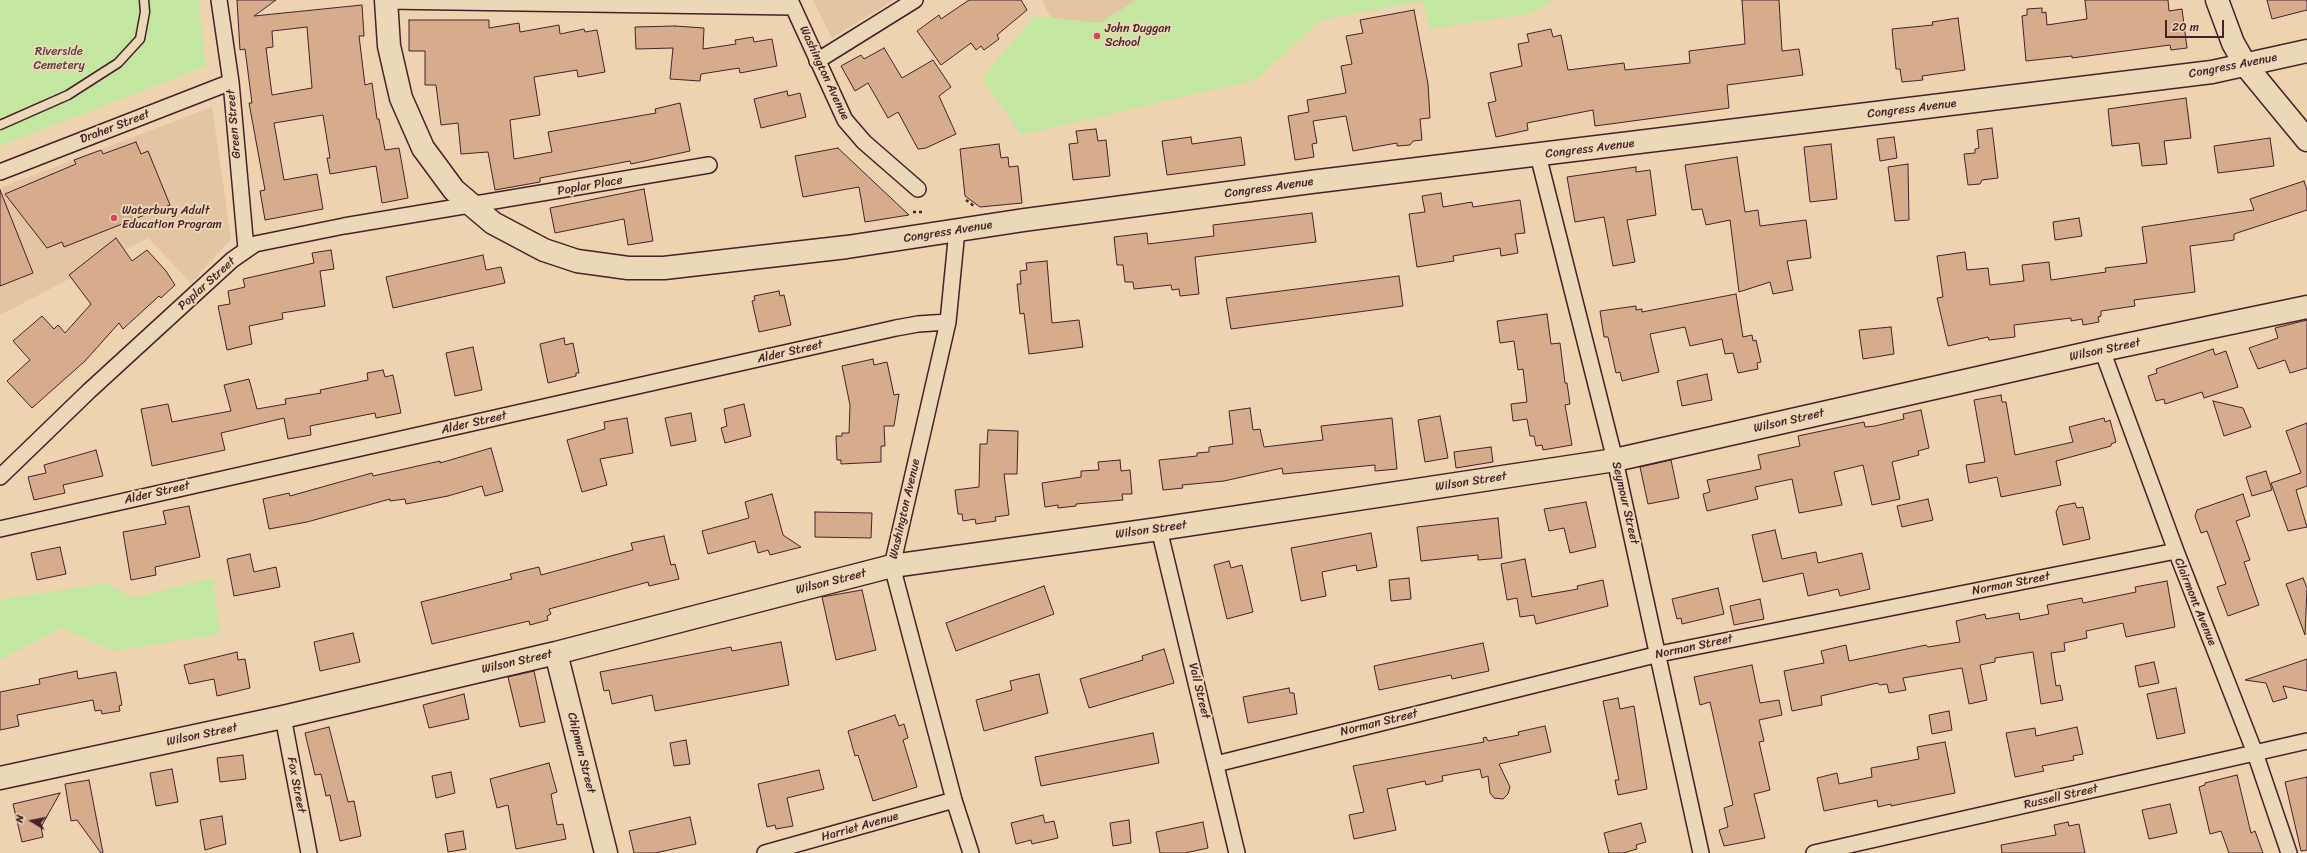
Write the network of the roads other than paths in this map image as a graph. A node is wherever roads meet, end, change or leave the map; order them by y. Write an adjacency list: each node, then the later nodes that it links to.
1 (144, 0): 11 (lane)
2 (219, 0): 10 (street, Green Street)
3 (915, 0): 8 (street)
4 (2217, 0): 9 (street)
5 (386, 1): 6 (street); 17 (street, Congress Avenue)
6 (791, 4): 8 (street, Washington Avenue)
7 (2307, 51): 9 (street, Congress Avenue)
8 (817, 60): 16 (street, Washington Avenue)
9 (2246, 66): 12 (street); 13 (street, Congress Avenue)
10 (230, 82): 15 (street, Draher Street); 19 (street, Green Street)
11 (0, 125)
12 (2307, 140)
13 (1538, 155): 18 (street, Congress Avenue); 23 (street, Seymour Street)
14 (709, 165): 17 (street, Poplar Place)
15 (0, 172)
16 (918, 189)
17 (471, 206): 18 (street, Congress Avenue); 19 (street, Poplar Street)
18 (957, 230): 21 (street, Washington Avenue)
19 (246, 249): 24 (street, Poplar Street)
20 (2307, 307): 22 (street, Wilson Street)
21 (948, 322): 26 (street, Alder Street); 28 (street, Washington Avenue)
22 (2102, 350): 23 (street, Wilson Street); 27 (street, Clairmont Avenue)
23 (1615, 460): 25 (street, Wilson Street); 30 (street, Seymour Street)
24 (0, 477)
25 (1159, 528): 28 (street, Wilson Street); 34 (street, Vail Street)
26 (0, 529)
27 (2176, 551): 30 (street, Norman Street); 33 (street, Clairmont Avenue)
28 (892, 566): 29 (street, Wilson Street); 36 (street, Washington Avenue)
29 (556, 653): 31 (street, Wilson Street); 38 (street, Chipman Street)
30 (1659, 654): 34 (street, Norman Street); 42 (street, Seymour Street)
31 (283, 717): 35 (street, Wilson Street); 37 (street, Fox Street)
32 (2307, 741): 33 (street, Russell Street)
33 (2255, 753): 43 (street, Russell Street); 44 (street, Clairmont Avenue)
34 (1216, 764): 41 (street, Vail Street)
35 (0, 778)
36 (954, 800): 39 (street, Harriet Avenue); 40 (street, Washington Avenue)
37 (309, 853)
38 (606, 853)
39 (765, 853)
40 (971, 853)
41 (1237, 853)
42 (1701, 853)
43 (1814, 853)
44 (2289, 853)

